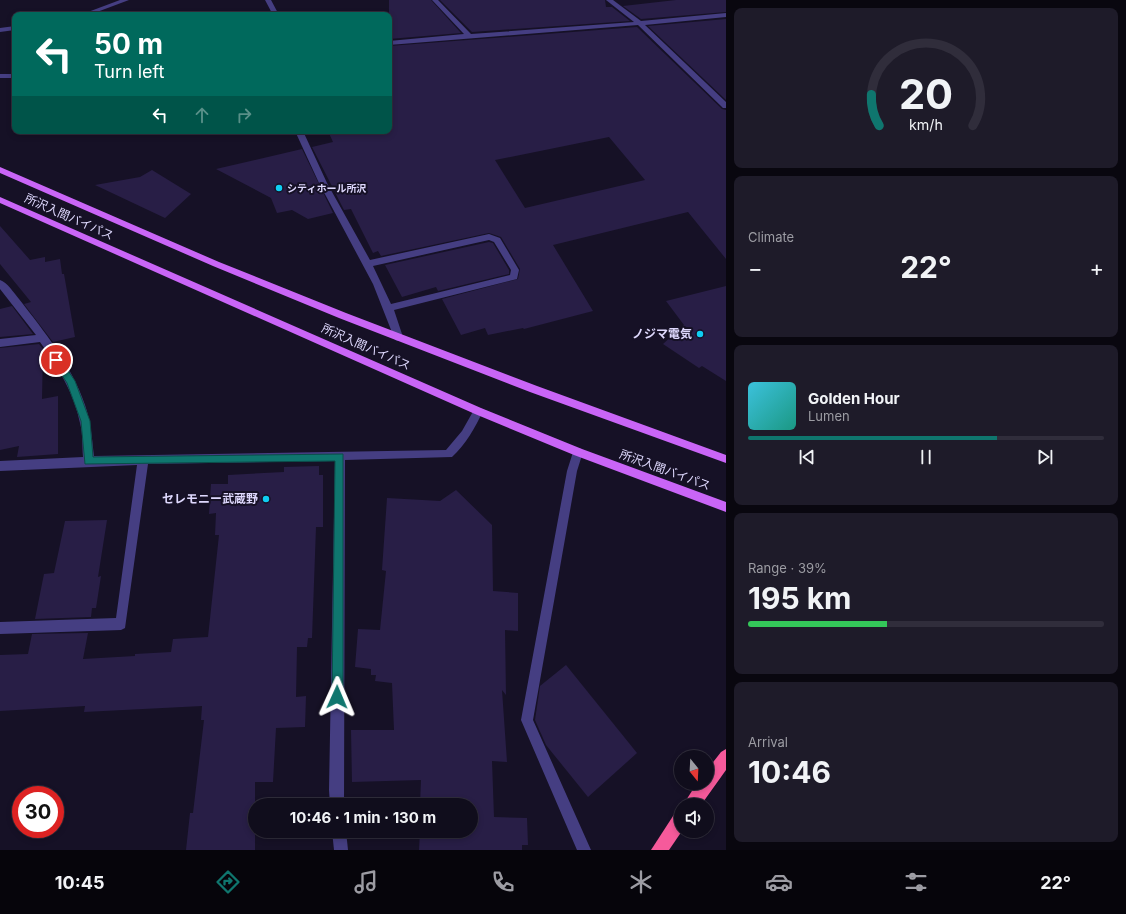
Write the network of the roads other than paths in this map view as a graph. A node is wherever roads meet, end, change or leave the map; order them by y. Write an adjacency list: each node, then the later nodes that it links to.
1 (126, 0): 5 (street)
2 (268, 0): 6 (street)
3 (435, 0): 11 (street)
4 (609, 0): 8 (street)
5 (92, 12)
6 (274, 12)
7 (726, 16): 8 (street)
8 (640, 24): 11 (street); 15 (street)
9 (12, 28): 10 (street)
10 (0, 30)
11 (468, 35): 12 (street)
12 (392, 44)
13 (0, 76): 14 (street)
14 (12, 76)
15 (726, 106)
16 (300, 134): 19 (street)
17 (0, 170): 23 (main road, 所沢入間バイパス)
18 (0, 201): 25 (main road, 所沢入間バイパス)
19 (368, 264): 21 (street); 21 (street)
20 (0, 283): 22 (street)
21 (389, 308): 23 (street)
22 (42, 338): 24 (street); 29 (street)
23 (398, 338): 28 (main road, 所沢入間バイパス)
24 (0, 343)
25 (478, 411): 26 (main road, 所沢入間バイパス); 27 (street)
26 (578, 452): 32 (main road, 所沢入間バイパス); 40 (street)
27 (340, 456): 30 (street); 35 (street)
28 (726, 459)
29 (89, 461): 30 (street); 31 (street)
30 (143, 461): 33 (street)
31 (0, 466)
32 (726, 507)
33 (0, 628)
34 (726, 757): 36 (highway)
35 (337, 798)
36 (696, 798)
37 (674, 829): 41 (highway)
38 (340, 838): 39 (street)
39 (341, 850)
40 (584, 850)
41 (659, 850)

